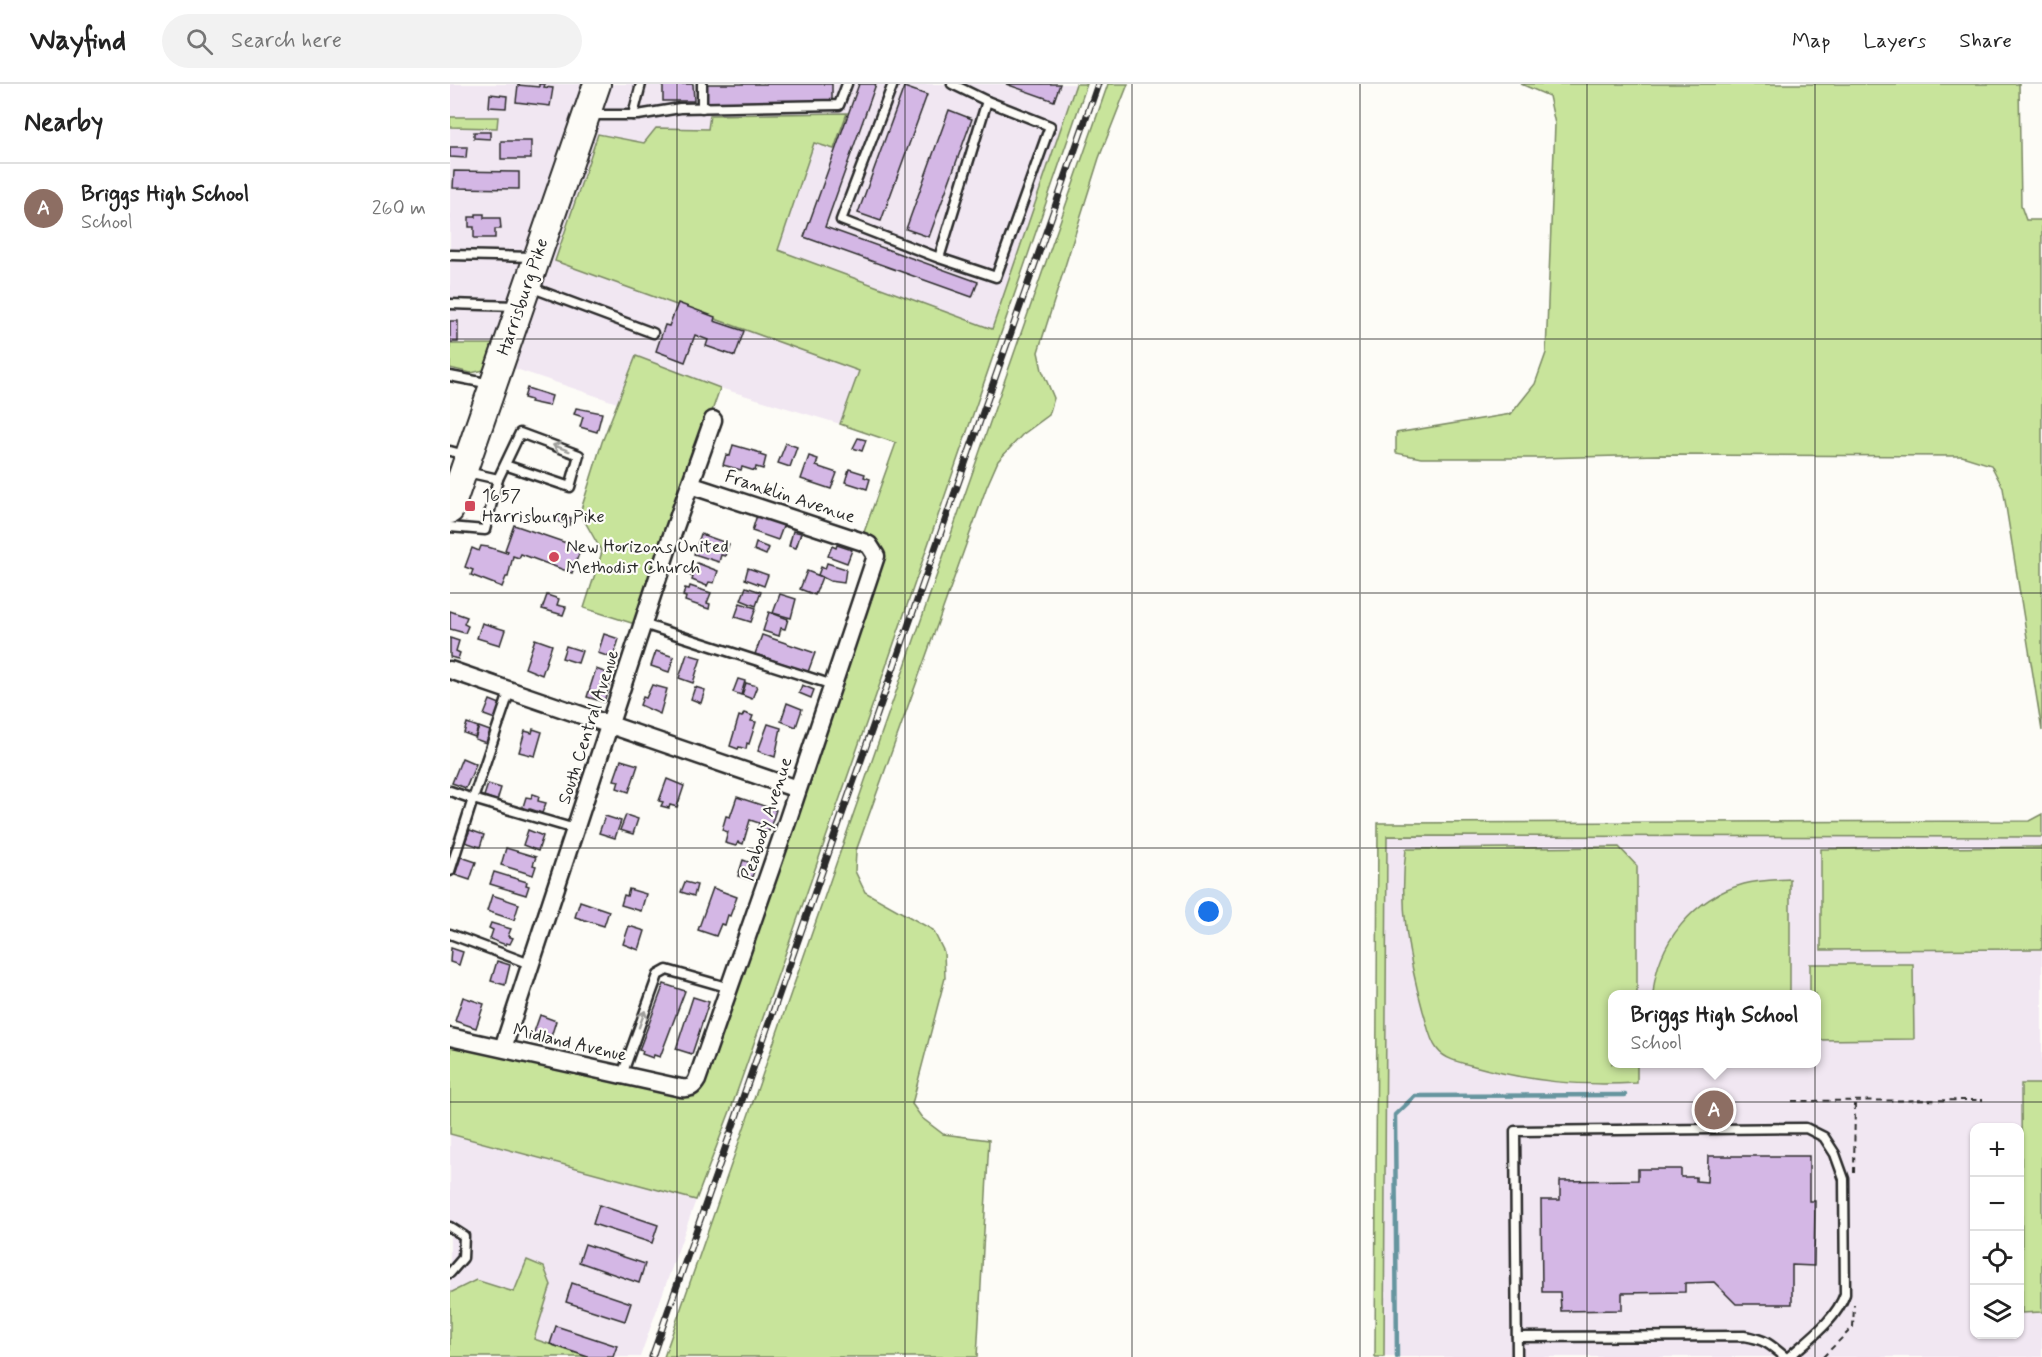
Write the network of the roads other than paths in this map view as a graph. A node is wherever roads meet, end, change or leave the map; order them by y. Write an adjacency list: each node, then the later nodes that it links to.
1 (597, 84): 9 (main road, Harrisburg Pike)
2 (641, 84): 10 (lane)
3 (702, 84): 8 (lane)
4 (847, 84): 8 (lane)
5 (893, 84): 13 (lane)
6 (952, 84): 7 (lane)
7 (987, 101): 13 (lane); 13 (lane)
8 (702, 108): 10 (lane)
9 (586, 115): 10 (lane); 12 (main road, Harrisburg Pike)
10 (633, 115)
11 (450, 255): 12 (lane)
12 (537, 257): 14 (main road, Harrisburg Pike)
13 (939, 258)
14 (523, 296): 15 (lane); 16 (lane); 18 (main road, Harrisburg Pike)
15 (450, 304)
16 (653, 333)
17 (450, 376): 18 (lane)
18 (493, 384): 21 (main road, Harrisburg Pike)
19 (713, 420): 23 (street, South Central Avenue)
20 (505, 465): 20 (lane, one-way to 20); 22 (lane)
21 (458, 467): 22 (lane); 24 (main road, Harrisburg Pike)
22 (498, 480): 25 (lane)
23 (690, 485): 26 (street, Franklin Avenue); 27 (street, South Central Avenue)
24 (450, 510)
25 (450, 527)
26 (874, 551): 29 (street, Peabody Avenue)
27 (644, 624): 29 (lane); 31 (street, South Central Avenue)
28 (450, 670): 30 (street)
29 (832, 685): 32 (street, Peabody Avenue)
30 (511, 690): 31 (street); 34 (lane)
31 (611, 725): 32 (street); 35 (street, South Central Avenue)
32 (797, 789): 39 (street, Peabody Avenue)
33 (450, 791): 34 (lane)
34 (473, 799): 35 (lane); 36 (lane)
35 (575, 829): 38 (street, South Central Avenue)
36 (450, 871)
37 (450, 934): 38 (lane)
38 (530, 964): 41 (street, South Central Avenue)
39 (730, 988): 42 (lane, one-way to 39); 43 (street, Peabody Avenue)
40 (450, 1037): 41 (street, Midland Avenue)
41 (503, 1048): 42 (street, Midland Avenue)
42 (622, 1075): 43 (street, Midland Avenue)
43 (681, 1088)
44 (450, 1227): 45 (lane)
45 (450, 1273)
46 (1517, 1337): 47 (lane); 48 (lane); 49 (lane)
47 (1517, 1357)
48 (1785, 1357)
49 (1789, 1357)

